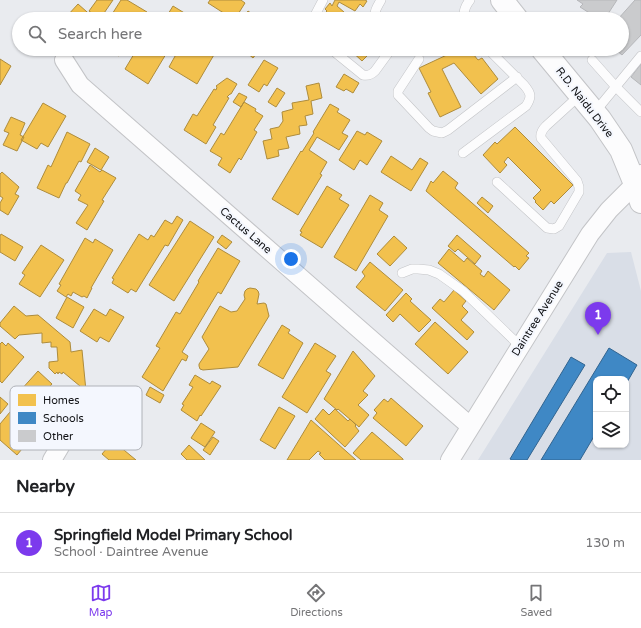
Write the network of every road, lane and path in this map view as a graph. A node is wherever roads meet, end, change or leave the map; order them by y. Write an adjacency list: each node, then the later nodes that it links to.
1 (323, 0): 5 (lane)
2 (381, 0): 6 (lane)
3 (470, 0): 7 (lane)
4 (502, 0): 8 (street)
5 (317, 12)
6 (375, 12)
7 (464, 12)
8 (512, 12)
9 (340, 56): 10 (lane)
10 (386, 56)
11 (495, 56): 17 (lane)
12 (548, 56): 19 (street, R.D. Naidu Drive)
13 (641, 56): 18 (lane)
14 (419, 59): 17 (lane)
15 (64, 60): 27 (street, Cactus Lane)
16 (592, 60): 18 (lane)
17 (517, 77): 22 (lane)
18 (616, 87): 20 (lane); 21 (lane)
19 (580, 95): 20 (street, R.D. Naidu Drive); 23 (lane)
20 (595, 112): 24 (street, R.D. Naidu Drive)
21 (641, 112)
22 (463, 153)
23 (497, 182)
24 (639, 186): 26 (street, Daintree Avenue)
25 (402, 273): 26 (lane)
26 (520, 346): 27 (street, Daintree Avenue)
27 (470, 426): 30 (street, Daintree Avenue)
28 (58, 450): 29 (street)
29 (52, 460)
30 (450, 460)

